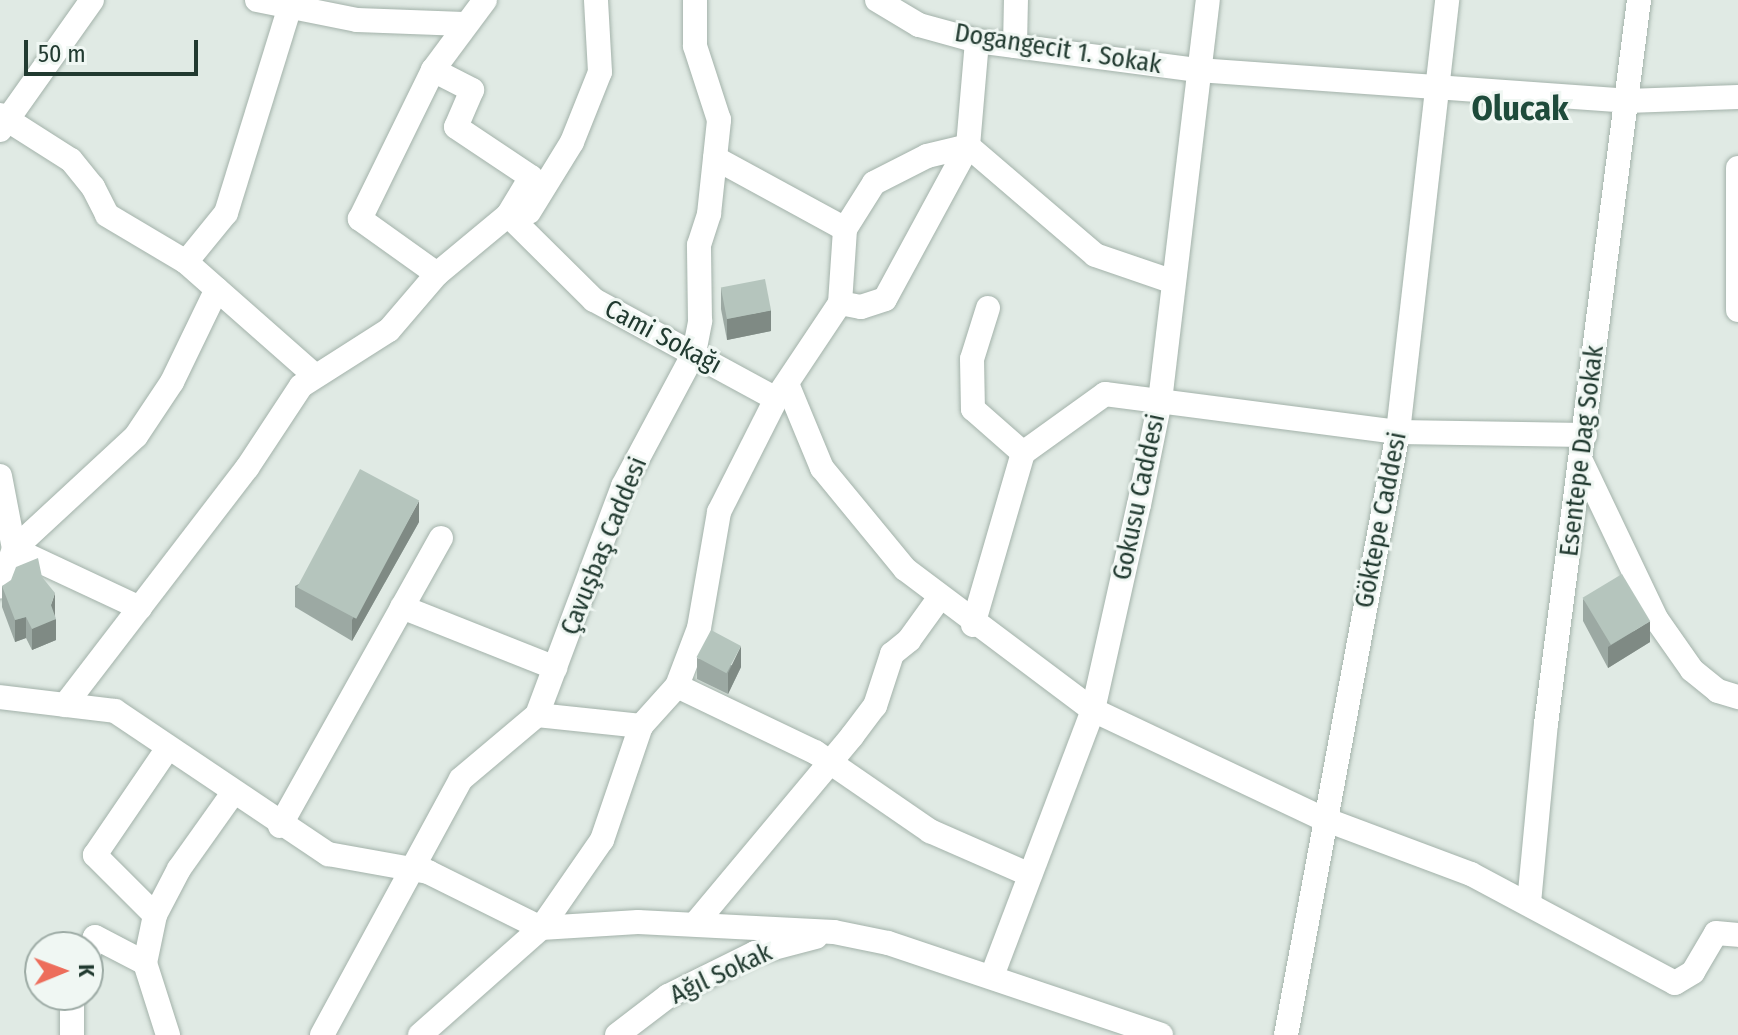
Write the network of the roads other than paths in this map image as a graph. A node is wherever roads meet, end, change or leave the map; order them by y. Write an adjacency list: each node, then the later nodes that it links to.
1 (92, 0): 20 (street)
2 (257, 0): 11 (street)
3 (485, 0): 12 (street)
4 (596, 0): 24 (street)
5 (695, 0): 22 (street, Çavuşbaş Caddesi)
6 (877, 0): 13 (street, Dogangecit 1. Sokak)
7 (1016, 0): 14 (street)
8 (1208, 0): 16 (street, Gokusu Caddesi)
9 (1447, 0): 17 (street, Göktepe Caddesi)
10 (1639, 0): 19 (street, Esentepe Dag Sokak)
11 (290, 6): 12 (street); 26 (street)
12 (464, 24): 15 (street)
13 (977, 41): 14 (street, Dogangecit 1. Sokak); 21 (street)
14 (1015, 46): 16 (street, Dogangecit 1. Sokak)
15 (433, 70): 24 (street); 27 (street)
16 (1198, 70): 17 (street, Dogangecit 1. Sokak); 28 (street, Gokusu Caddesi)
17 (1437, 90): 19 (street, Dogangecit 1. Sokak); 37 (street, Göktepe Caddesi)
18 (1738, 97): 19 (street, Dogangecit 1. Sokak)
19 (1627, 101): 38 (street, Esentepe Dag Sokak)
20 (2, 122): 26 (street)
21 (968, 146): 25 (street); 28 (street); 30 (street)
22 (715, 158): 25 (street); 33 (street, Çavuşbaş Caddesi)
23 (1738, 168): 32 (street)
24 (514, 221): 27 (street); 33 (street, Cami Sokağı)
25 (845, 229): 30 (street)
26 (186, 262): 29 (street)
27 (437, 274): 34 (street)
28 (1174, 282): 36 (street, Gokusu Caddesi)
29 (217, 289): 34 (street); 43 (street)
30 (840, 303): 35 (street)
31 (988, 308): 39 (street)
32 (1738, 310)
33 (694, 353): 35 (street, Cami Sokağı); 49 (street, Çavuşbaş Caddesi)
34 (313, 374): 47 (street)
35 (782, 393): 45 (street); 50 (street)
36 (1160, 401): 37 (street); 39 (street); 54 (street, Gokusu Caddesi)
37 (1398, 432): 38 (street); 60 (street, Göktepe Caddesi)
38 (1585, 435): 40 (street, Esentepe Dag Sokak)
39 (1023, 453): 48 (street)
40 (1581, 461): 52 (street); 64 (street, Esentepe Dag Sokak)
41 (0, 476): 43 (street)
42 (441, 538): 46 (street)
43 (14, 549): 44 (street); 47 (street)
44 (0, 587)
45 (940, 597): 48 (street); 58 (street)
46 (402, 607): 49 (street); 61 (street)
47 (140, 608): 53 (street)
48 (973, 625): 54 (street)
49 (555, 668): 55 (street, Çavuşbaş Caddesi)
50 (677, 686): 56 (street); 58 (street)
51 (0, 697): 53 (street)
52 (1738, 697)
53 (65, 705): 57 (street)
54 (1093, 710): 60 (street); 63 (street, Gokusu Caddesi)
55 (537, 715): 56 (street); 62 (street, Çavuşbaş Caddesi)
56 (641, 726): 67 (street)
57 (168, 748): 59 (street); 65 (street)
58 (831, 762): 63 (street); 66 (street)
59 (233, 793): 61 (street); 65 (street)
60 (1324, 819): 64 (street); 80 (street, Göktepe Caddesi)
61 (280, 826): 62 (street)
62 (410, 869): 67 (street); 76 (street, Çavuşbaş Caddesi)
63 (1030, 875): 72 (street, Gokusu Caddesi)
64 (1529, 903): 69 (street)
65 (155, 915): 71 (street)
66 (695, 924): 67 (street); 68 (street)
67 (541, 928): 77 (street)
68 (834, 932): 72 (street); 78 (street, Ağıl Sokak)
69 (1738, 935)
70 (104, 942): 71 (street)
71 (145, 963): 75 (street)
72 (992, 976): 79 (street)
73 (72, 1011): 74 (street)
74 (72, 1035)
75 (168, 1035)
76 (322, 1035)
77 (420, 1035)
78 (617, 1035)
79 (1161, 1035)
80 (1286, 1035)

